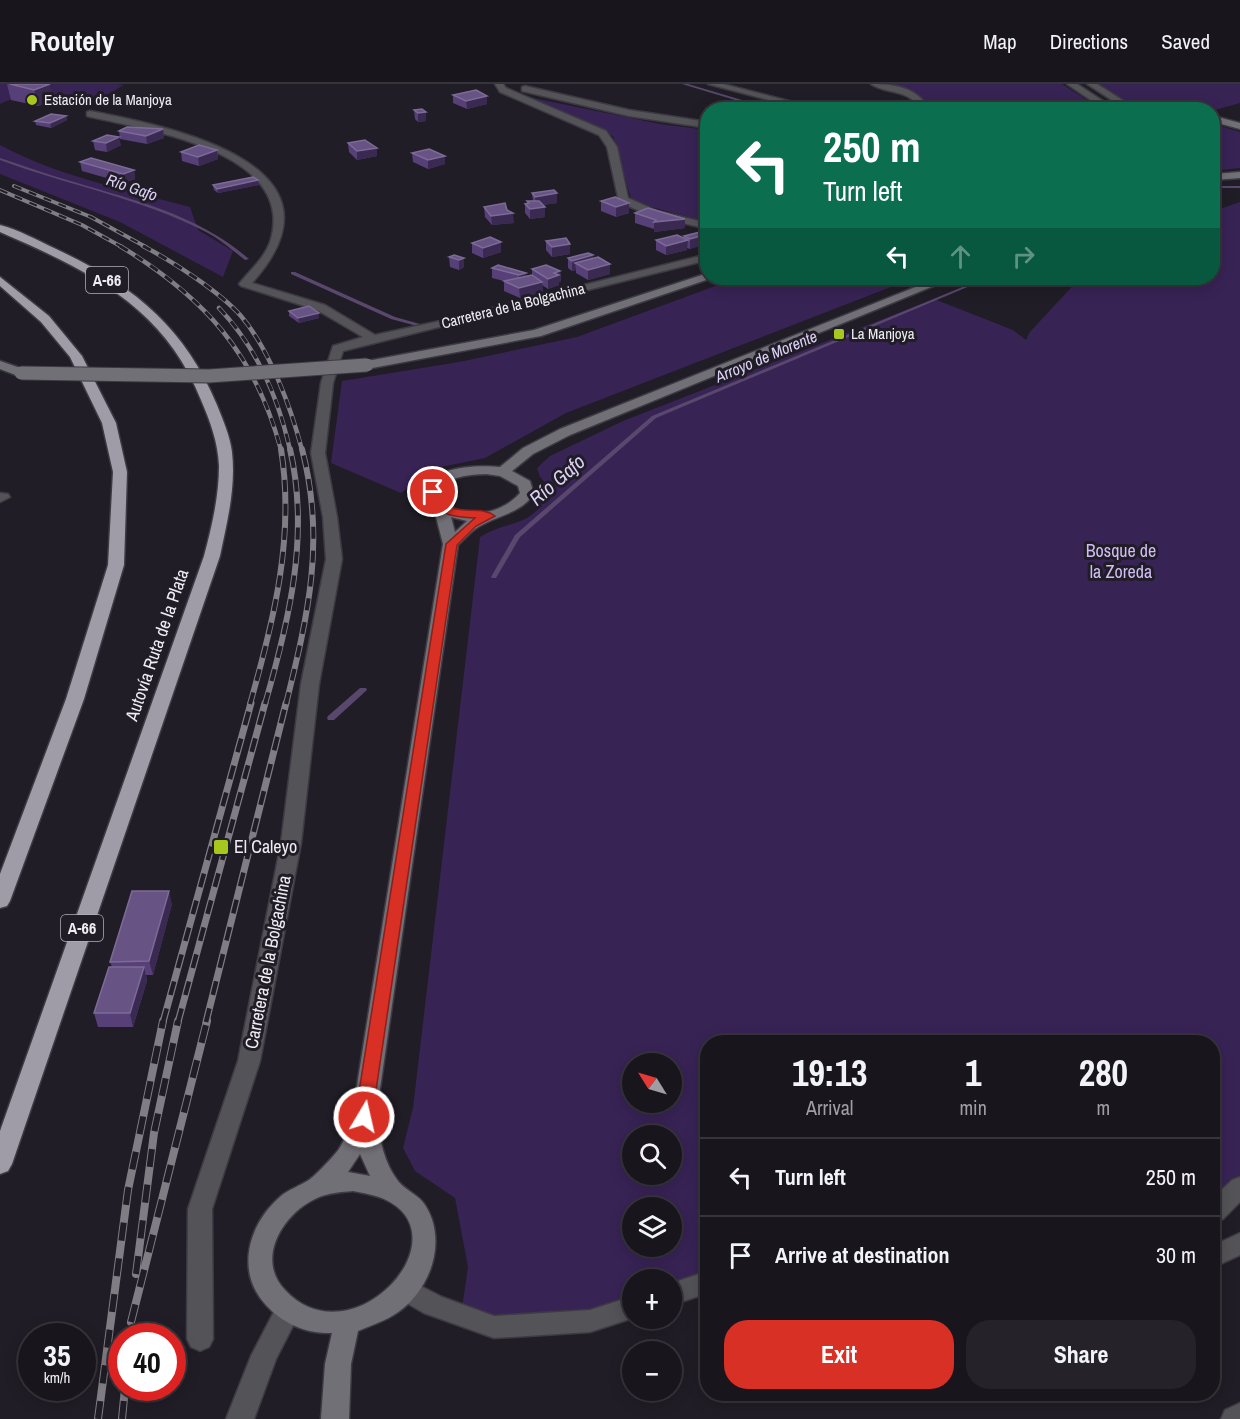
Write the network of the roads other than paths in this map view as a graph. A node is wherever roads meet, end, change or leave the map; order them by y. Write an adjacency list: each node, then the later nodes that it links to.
1 (499, 84): 21 (street)
2 (509, 84): 17 (street)
3 (534, 84): 15 (street)
4 (712, 84): 8 (street)
5 (875, 84): 9 (street)
6 (1071, 84): 10 (street)
7 (1091, 84): 11 (street)
8 (787, 102)
9 (921, 102)
10 (1099, 102)
11 (1121, 102)
12 (90, 114): 27 (street)
13 (1233, 114): 14 (street)
14 (1220, 116)
15 (700, 118)
16 (1220, 119): 18 (street)
17 (700, 124)
18 (1240, 126)
19 (1240, 175): 20 (street)
20 (1220, 177)
21 (700, 224)
22 (0, 228): 37 (highway, Autovía Ruta de la Plata / A-66)
23 (700, 265): 27 (street, Carretera de la Bolgachina)
24 (700, 266): 29 (street, Carretera de la Bolgachina, bridge)
25 (0, 280): 35 (highway)
26 (930, 285): 31 (street)
27 (373, 339): 50 (street, Carretera de la Bolgachina)
28 (0, 365): 29 (street, Carretera de la Bolgachina)
29 (21, 373): 30 (street, Carretera de la Bolgachina)
30 (0, 374)
31 (503, 472): 32 (street); 33 (street)
32 (441, 508): 33 (street); 34 (street)
33 (489, 516): 34 (street)
34 (452, 544): 36 (street)
35 (0, 901)
36 (364, 1117): 39 (street); 40 (street)
37 (0, 1164)
38 (1240, 1187): 41 (street)
39 (315, 1189): 40 (street); 47 (street)
40 (390, 1189): 45 (street)
41 (1220, 1206)
42 (1240, 1243): 43 (street)
43 (1220, 1254)
44 (700, 1285): 46 (street)
45 (407, 1290): 48 (street); 49 (street)
46 (682, 1291)
47 (288, 1310): 49 (street); 52 (street)
48 (622, 1311)
49 (347, 1322): 53 (street)
50 (200, 1339)
51 (1240, 1416): 54 (street)
52 (240, 1419)
53 (335, 1419)
54 (1235, 1419)

